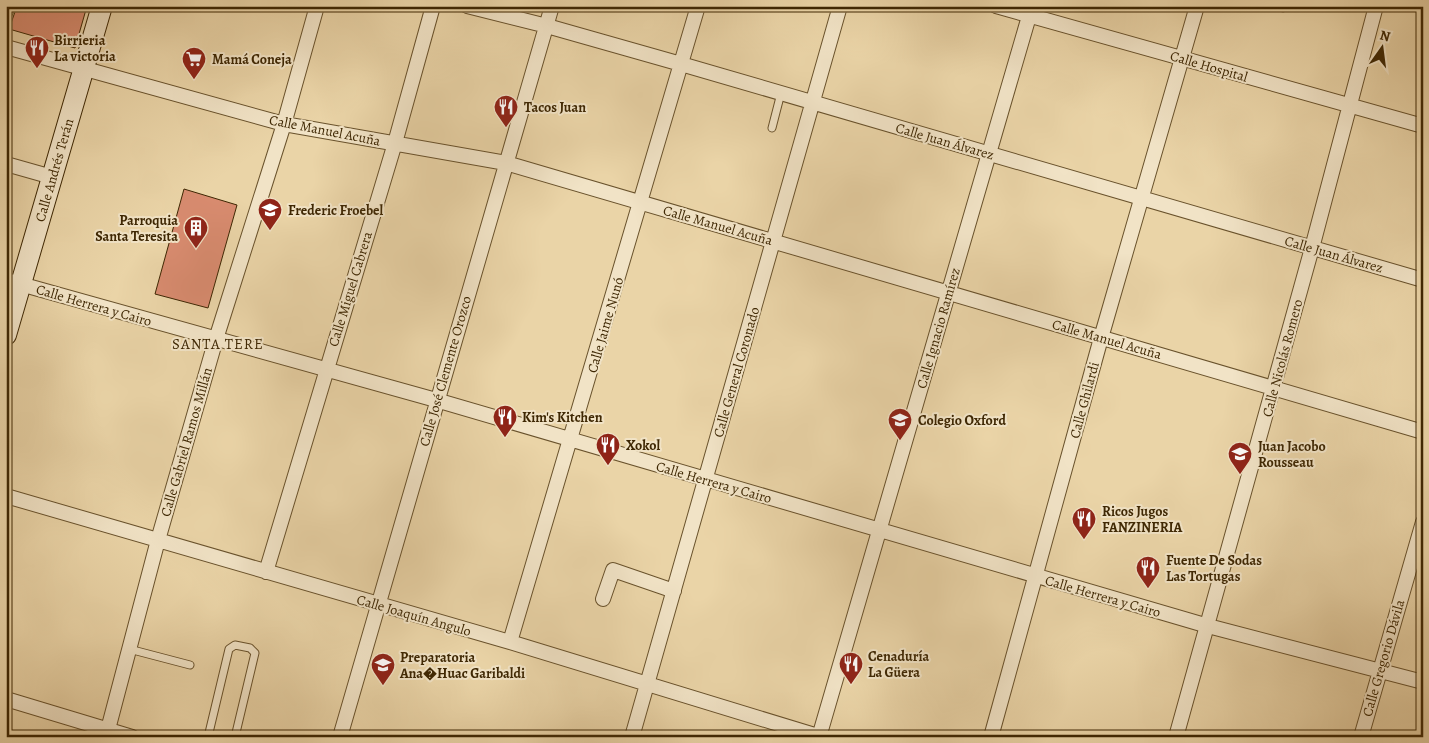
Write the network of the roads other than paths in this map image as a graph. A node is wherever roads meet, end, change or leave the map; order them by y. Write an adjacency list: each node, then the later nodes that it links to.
1 (8, 6): 14 (street)
2 (102, 6): 20 (street, Calle Andrés Terán)
3 (317, 6): 24 (street, Calle Gabriel Ramos Millán)
4 (433, 6): 27 (street, Calle Miguel Cabrera)
5 (466, 6): 16 (street, Calle Juan Álvarez)
6 (552, 6): 16 (street, Calle José Clemente Orozco)
7 (698, 6): 19 (street, Calle Jaime Nunó)
8 (840, 6): 22 (street, Calle General Coronado)
9 (996, 6): 15 (street, Calle Hospital)
10 (1197, 6): 18 (street, Calle Ghilardi)
11 (1275, 6): 13 (lane)
12 (1376, 6): 23 (street, Calle Nicolás Romero)
13 (1284, 8)
14 (6, 11)
15 (1031, 11): 18 (street, Calle Hospital); 28 (street, Calle Ignacio Ramírez)
16 (547, 26): 19 (street, Calle Juan Álvarez); 29 (street, Calle José Clemente Orozco)
17 (6, 47): 20 (street, Calle Manuel Acuña)
18 (1182, 58): 23 (street, Calle Hospital); 32 (street, Calle Ghilardi)
19 (681, 64): 21 (street, Calle Juan Álvarez); 33 (street, Calle Jaime Nunó)
20 (84, 69): 24 (street, Calle Manuel Acuña); 31 (street, Calle Andrés Terán)
21 (781, 93): 22 (street, Calle Juan Álvarez); 26 (lane)
22 (813, 102): 28 (street, Calle Juan Álvarez); 34 (street, Calle General Coronado)
23 (1350, 106): 25 (street, Calle Hospital); 35 (street, Calle Nicolás Romero)
24 (284, 124): 27 (street, Calle Manuel Acuña); 41 (street, Calle Gabriel Ramos Millán)
25 (1423, 126)
26 (772, 128)
27 (395, 143): 29 (street, Calle Manuel Acuña); 42 (street, Calle Miguel Cabrera)
28 (989, 154): 32 (street, Calle Juan Álvarez); 38 (street, Calle Ignacio Ramírez)
29 (506, 163): 33 (street, Calle Manuel Acuña); 44 (street, Calle José Clemente Orozco)
30 (6, 164): 31 (street)
31 (52, 177): 37 (street, Calle Andrés Terán)
32 (1141, 196): 35 (street, Calle Juan Álvarez); 40 (street, Calle Ghilardi)
33 (640, 202): 34 (street, Calle Manuel Acuña); 46 (street, Calle Jaime Nunó)
34 (773, 241): 38 (street, Calle Manuel Acuña); 47 (street, Calle General Coronado)
35 (1312, 248): 36 (street, Calle Juan Álvarez); 43 (street, Calle Nicolás Romero)
36 (1423, 280)
37 (14, 282): 39 (street, Calle Andrés Terán); 41 (street, Calle Herrera y Cairo)
38 (948, 293): 40 (street, Calle Manuel Acuña); 50 (street, Calle Ignacio Ramírez)
39 (6, 335)
40 (1101, 338): 43 (street, Calle Manuel Acuña); 53 (street, Calle Ghilardi)
41 (216, 339): 42 (street, Calle Herrera y Cairo); 51 (street, Calle Gabriel Ramos Millán)
42 (325, 369): 44 (street, Calle Herrera y Cairo); 52 (street, Calle Miguel Cabrera)
43 (1273, 388): 45 (street, Calle Manuel Acuña); 57 (street, Calle Nicolás Romero)
44 (436, 400): 46 (street, Calle Herrera y Cairo); 56 (street, Calle José Clemente Orozco)
45 (1423, 432)
46 (572, 440): 47 (street, Calle Herrera y Cairo); 58 (street, Calle Jaime Nunó)
47 (706, 480): 50 (street, Calle Herrera y Cairo); 54 (street, Calle General Coronado)
48 (6, 496): 51 (street, Calle Joaquín Angulo)
49 (1423, 522): 61 (street, Calle Gregorio Dávila)
50 (880, 530): 53 (street, Calle Herrera y Cairo); 71 (street, Calle Ignacio Ramírez)
51 (158, 540): 52 (street, Calle Joaquín Angulo); 59 (street, Calle Gabriel Ramos Millán)
52 (266, 572): 56 (street, Calle Joaquín Angulo)
53 (1035, 577): 57 (street, Calle Herrera y Cairo); 72 (street, Calle Ghilardi)
54 (674, 591): 55 (street); 63 (street, Calle General Coronado)
55 (603, 599)
56 (378, 604): 58 (street, Calle Joaquín Angulo); 69 (street, Calle José Clemente Orozco)
57 (1208, 626): 61 (street, Calle Herrera y Cairo); 73 (street, Calle Nicolás Romero)
58 (510, 642): 63 (street, Calle Joaquín Angulo)
59 (129, 649): 60 (lane); 65 (street, Calle Gabriel Ramos Millán)
60 (190, 665)
61 (1378, 670): 62 (street, Calle Herrera y Cairo); 74 (street, Calle Gregorio Dávila)
62 (1423, 682)
63 (647, 685): 70 (street, Calle General Coronado); 71 (street, Calle Joaquín Angulo)
64 (6, 700): 65 (street)
65 (107, 733): 66 (street)
66 (132, 737)
67 (208, 737): 68 (lane)
68 (235, 737)
69 (340, 737)
70 (632, 737)
71 (820, 737)
72 (991, 737)
73 (1176, 737)
74 (1361, 737)

